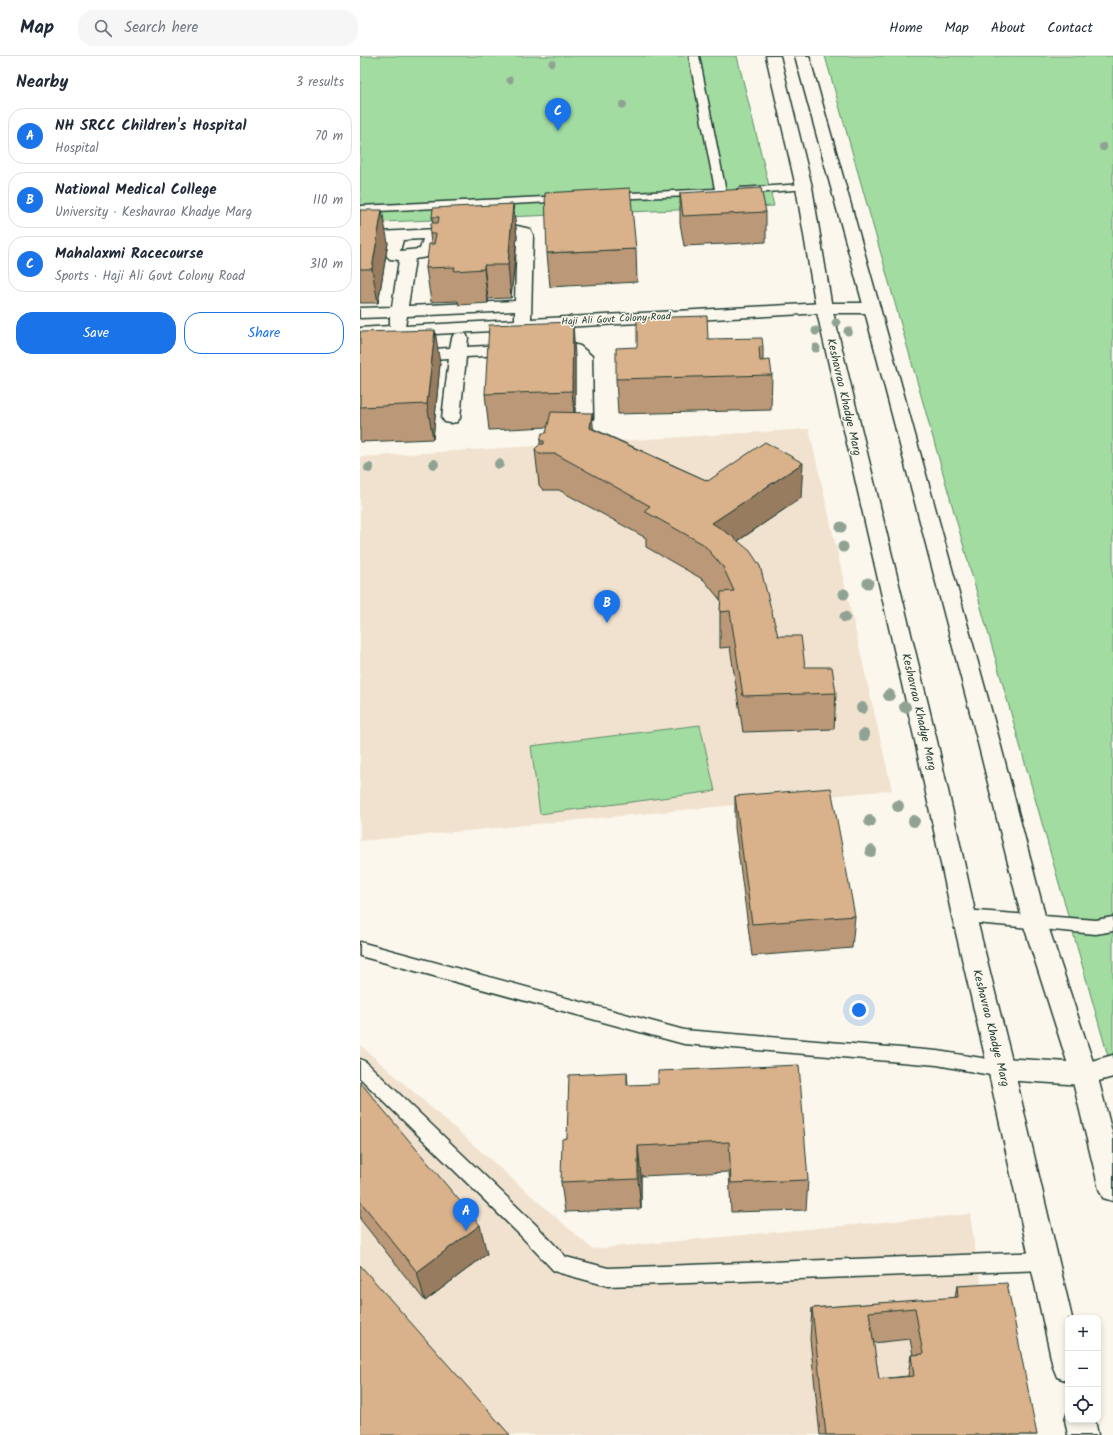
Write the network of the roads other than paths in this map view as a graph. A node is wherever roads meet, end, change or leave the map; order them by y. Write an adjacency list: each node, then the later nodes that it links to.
1 (694, 56): 5 (lane)
2 (773, 56): 4 (main road, Keshavrao Khadye Marg)
3 (802, 56): 15 (main road)
4 (804, 186): 5 (lane); 14 (main road, Keshavrao Khadye Marg)
5 (721, 192): 6 (lane)
6 (604, 197)
7 (572, 199): 8 (lane)
8 (360, 209)
9 (432, 234): 10 (main road); 12 (main road); 13 (main road)
10 (396, 236): 11 (main road); 12 (main road)
11 (360, 238)
12 (408, 255): 16 (main road)
13 (524, 306): 16 (main road); 18 (main road)
14 (824, 308): 15 (main road, Haji Ali Govt Colony Road); 18 (main road, Haji Ali Govt Colony Road); 26 (main road, Keshavrao Khadye Marg)
15 (872, 308): 27 (main road)
16 (399, 311): 17 (main road); 20 (main road)
17 (360, 313)
18 (523, 324): 19 (main road, Haji Ali Govt Colony Road)
19 (461, 327): 20 (main road, Haji Ali Govt Colony Road); 22 (main road)
20 (396, 331): 21 (main road, Haji Ali Govt Colony Road)
21 (360, 333)
22 (459, 353): 23 (main road); 24 (main road); 25 (main road)
23 (360, 358)
24 (451, 418)
25 (584, 418)
26 (964, 916): 27 (lane); 32 (main road, Keshavrao Khadye Marg)
27 (1035, 923): 28 (lane); 33 (main road)
28 (1113, 924)
29 (360, 949): 32 (lane)
30 (1113, 1066): 33 (main road)
31 (360, 1067): 35 (lane)
32 (1001, 1069): 33 (main road); 35 (main road, Keshavrao Khadye Marg)
33 (1084, 1074): 34 (main road)
34 (1113, 1189)
35 (1044, 1261): 36 (main road, Keshavrao Khadye Marg)
36 (1065, 1354)
37 (1081, 1423): 38 (main road)
38 (1083, 1435)

